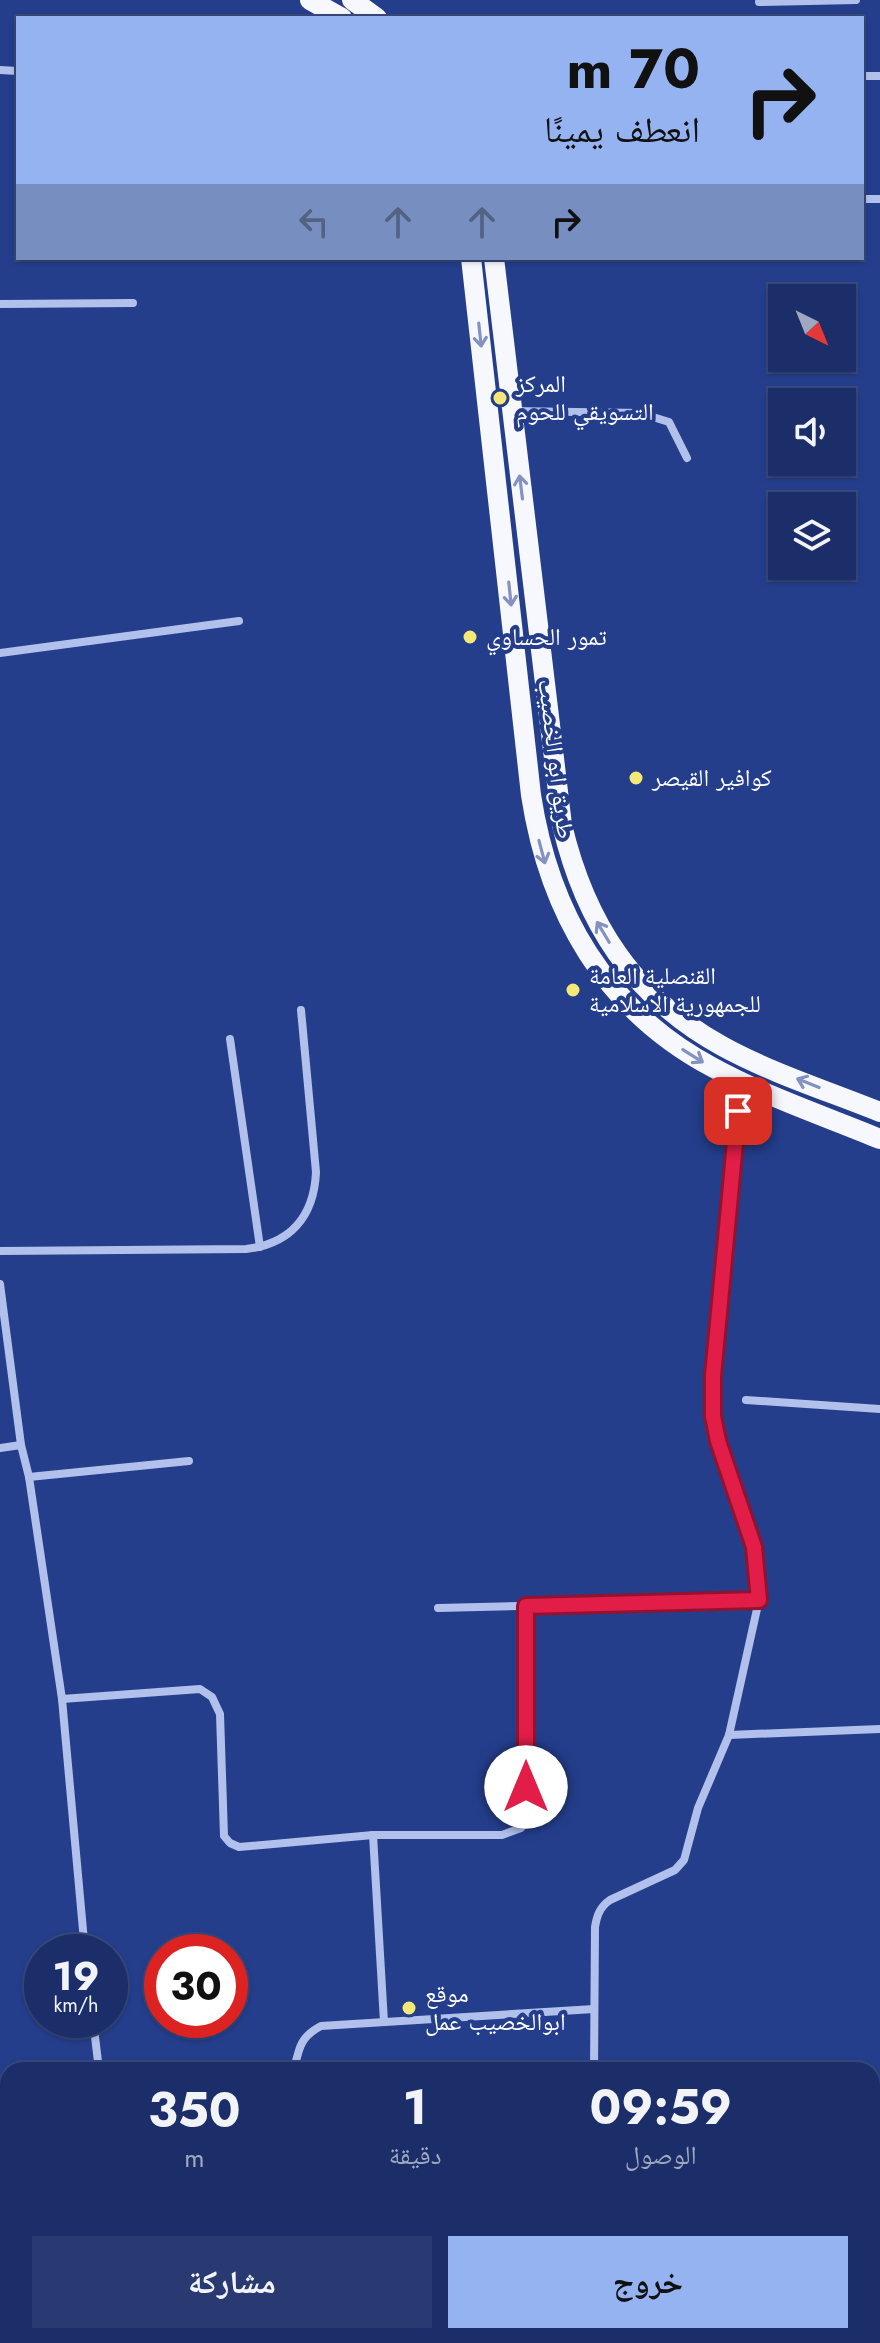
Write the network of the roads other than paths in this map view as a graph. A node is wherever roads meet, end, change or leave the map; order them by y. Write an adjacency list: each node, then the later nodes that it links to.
1 (310, 0): 5 (main road)
2 (352, 0): 6 (main road)
3 (856, 0): 4 (street)
4 (759, 2)
5 (338, 16)
6 (374, 16)
7 (471, 260): 17 (main road, طريق ابو الخصيب, one-way to 17)
8 (494, 260): 11 (main road, طريق ابو الخصيب)
9 (133, 303): 10 (street)
10 (0, 304)
11 (512, 411): 12 (street); 18 (main road, طريق ابو الخصيب, one-way to 11)
12 (687, 458)
13 (239, 621): 14 (street)
14 (0, 653)
15 (301, 1010): 20 (street)
16 (230, 1039): 20 (street)
17 (741, 1082): 19 (main road, طريق ابو الخصيب); 29 (street)
18 (880, 1112)
19 (880, 1139)
20 (260, 1247): 21 (street)
21 (0, 1251)
22 (0, 1284): 25 (street)
23 (746, 1400): 24 (street)
24 (880, 1409)
25 (21, 1445): 26 (street); 28 (street)
26 (0, 1448)
27 (189, 1461): 28 (street)
28 (29, 1477): 32 (street)
29 (759, 1600): 30 (street); 34 (street)
30 (526, 1606): 31 (street); 35 (street)
31 (438, 1608)
32 (62, 1699): 35 (street); 36 (street)
33 (880, 1729): 34 (street)
34 (729, 1735): 37 (street)
35 (373, 1835): 38 (street)
36 (83, 1934)
37 (594, 2009): 38 (street); 42 (street)
38 (384, 2022): 41 (street)
39 (95, 2038): 40 (street)
40 (98, 2062)
41 (296, 2062)
42 (594, 2062)

